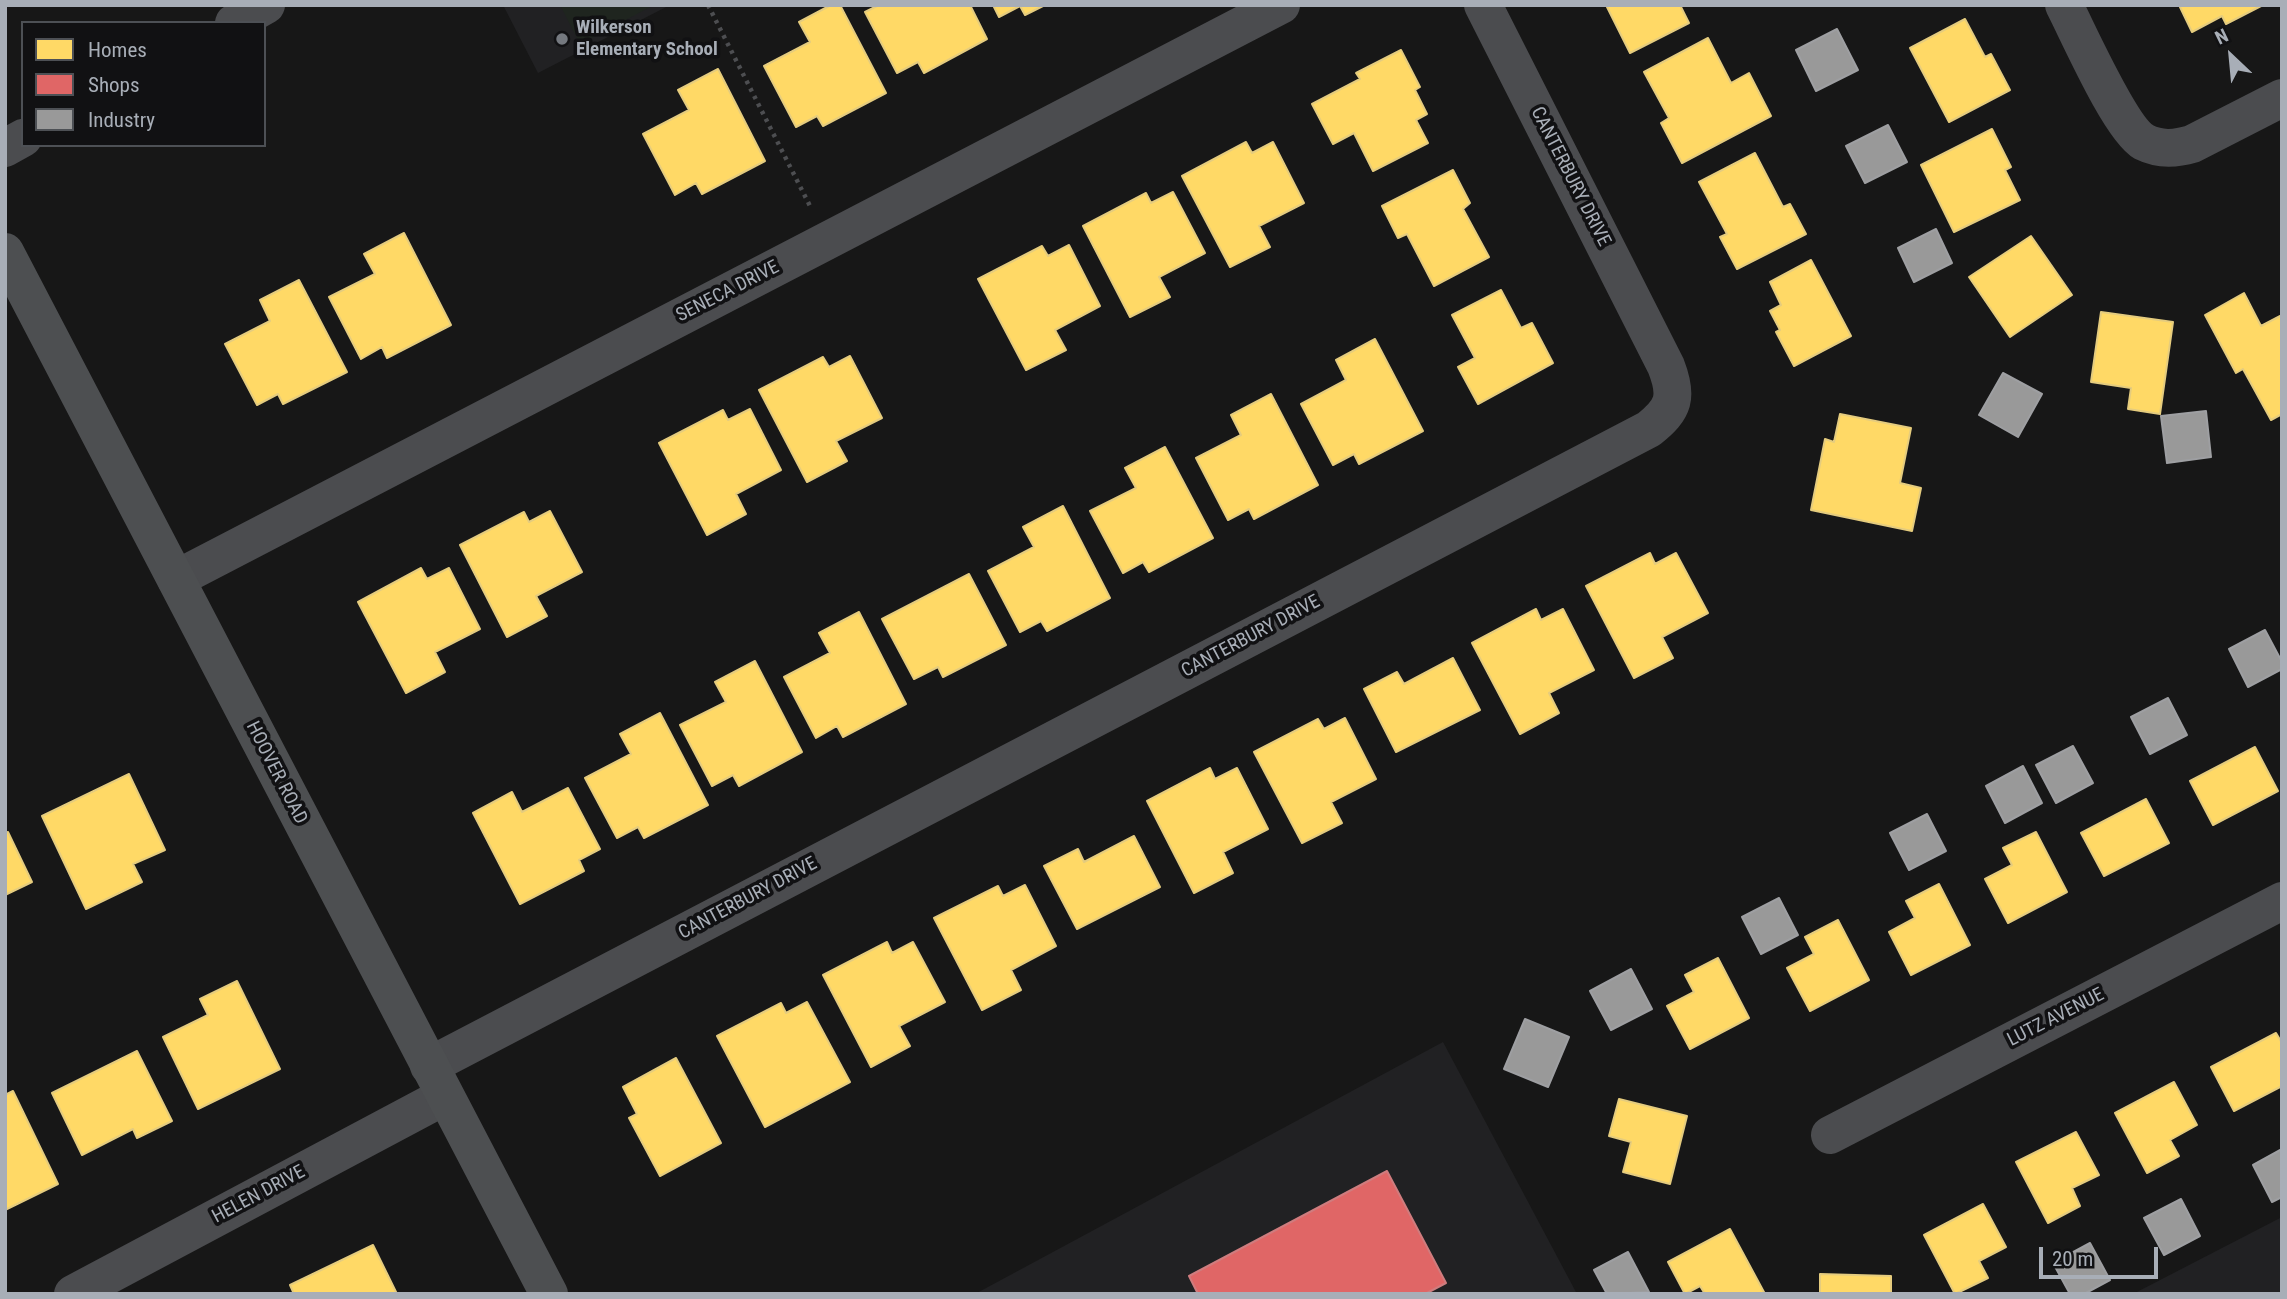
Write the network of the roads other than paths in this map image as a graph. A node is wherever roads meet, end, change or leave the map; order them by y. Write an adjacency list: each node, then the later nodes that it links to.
1 (266, 5): 5 (street)
2 (1281, 5): 10 (street, SENECA DRIVE)
3 (1483, 5): 12 (street, CANTERBURY DRIVE)
4 (2064, 5): 6 (street)
5 (238, 21)
6 (2282, 98)
7 (21, 139): 8 (street)
8 (5, 148)
9 (5, 251): 10 (main road, HOOVER ROAD)
10 (176, 579): 12 (main road, HOOVER ROAD)
11 (2282, 901): 13 (street, LUTZ AVENUE)
12 (437, 1081): 14 (street, HELEN DRIVE); 15 (main road, HOOVER ROAD)
13 (1830, 1135)
14 (73, 1294)
15 (549, 1294)

